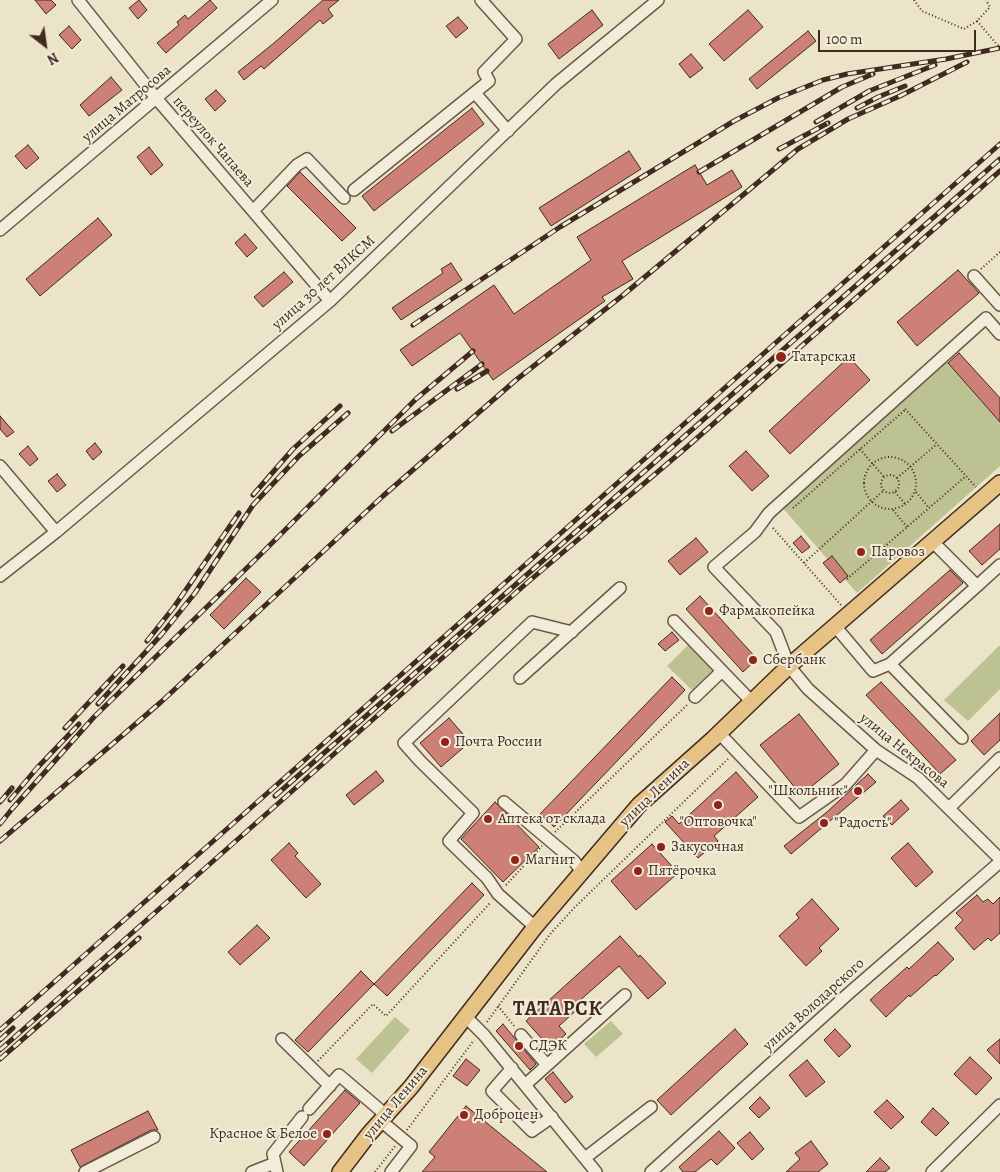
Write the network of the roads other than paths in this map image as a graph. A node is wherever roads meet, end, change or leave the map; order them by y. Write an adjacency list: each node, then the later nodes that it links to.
1 (78, 0): 6 (street, переулок Чапаева)
2 (272, 0): 6 (street, улица Матросова)
3 (481, 0): 5 (street)
4 (658, 0): 7 (street, улица 30 лет ВЛКСМ)
5 (475, 93): 7 (street); 8 (street)
6 (156, 98): 10 (street, переулок Чапаева); 11 (street, улица Матросова)
7 (508, 131): 13 (street, улица 30 лет ВЛКСМ)
8 (354, 190)
9 (344, 198): 10 (street)
10 (253, 211): 13 (street, переулок Чапаева)
11 (0, 230)
12 (974, 276): 14 (street)
13 (330, 301): 18 (street, улица 30 лет ВЛКСМ)
14 (1000, 305)
15 (998, 329): 28 (street, улица Некрасова)
16 (0, 466): 18 (street)
17 (1000, 483): 19 (main road, улица Ленина)
18 (56, 532): 21 (street, улица 30 лет ВЛКСМ)
19 (933, 542): 22 (street); 25 (main road, улица Ленина)
20 (1000, 565): 22 (street)
21 (0, 576)
22 (976, 586): 27 (street)
23 (620, 588): 26 (street)
24 (674, 620): 29 (street)
25 (835, 626): 27 (street); 28 (main road, улица Ленина)
26 (572, 632): 30 (street); 41 (street)
27 (890, 664): 34 (street)
28 (789, 666): 32 (main road, улица Ленина); 35 (street, улица Некрасова)
29 (722, 671): 31 (street); 32 (street)
30 (520, 678)
31 (695, 697)
32 (752, 702): 33 (main road, улица Ленина)
33 (719, 734): 35 (street); 40 (main road, улица Ленина)
34 (962, 738)
35 (876, 750): 38 (street, улица Некрасова)
36 (1000, 758): 38 (street)
37 (504, 802): 40 (street)
38 (949, 808): 39 (street, улица Некрасова)
39 (1000, 861): 62 (street, улица Володарского)
40 (582, 872): 41 (main road, улица Ленина)
41 (535, 927): 43 (main road, улица Ленина)
42 (625, 995): 46 (street)
43 (465, 1016): 47 (street); 53 (main road, улица Ленина)
44 (521, 1035): 46 (street)
45 (282, 1039): 49 (street)
46 (547, 1065): 48 (street)
47 (512, 1068): 48 (street); 52 (street)
48 (525, 1085): 52 (street)
49 (330, 1086): 53 (street); 56 (street)
50 (1000, 1105): 63 (street)
51 (651, 1107): 55 (street)
52 (552, 1117): 55 (street)
53 (383, 1118): 59 (main road, улица Ленина); 60 (street)
54 (154, 1137): 57 (street)
55 (585, 1158): 61 (street)
56 (276, 1168): 58 (street)
57 (85, 1172)
58 (252, 1172)
59 (340, 1172)
60 (391, 1172)
61 (596, 1172)
62 (651, 1172)
63 (932, 1172)

